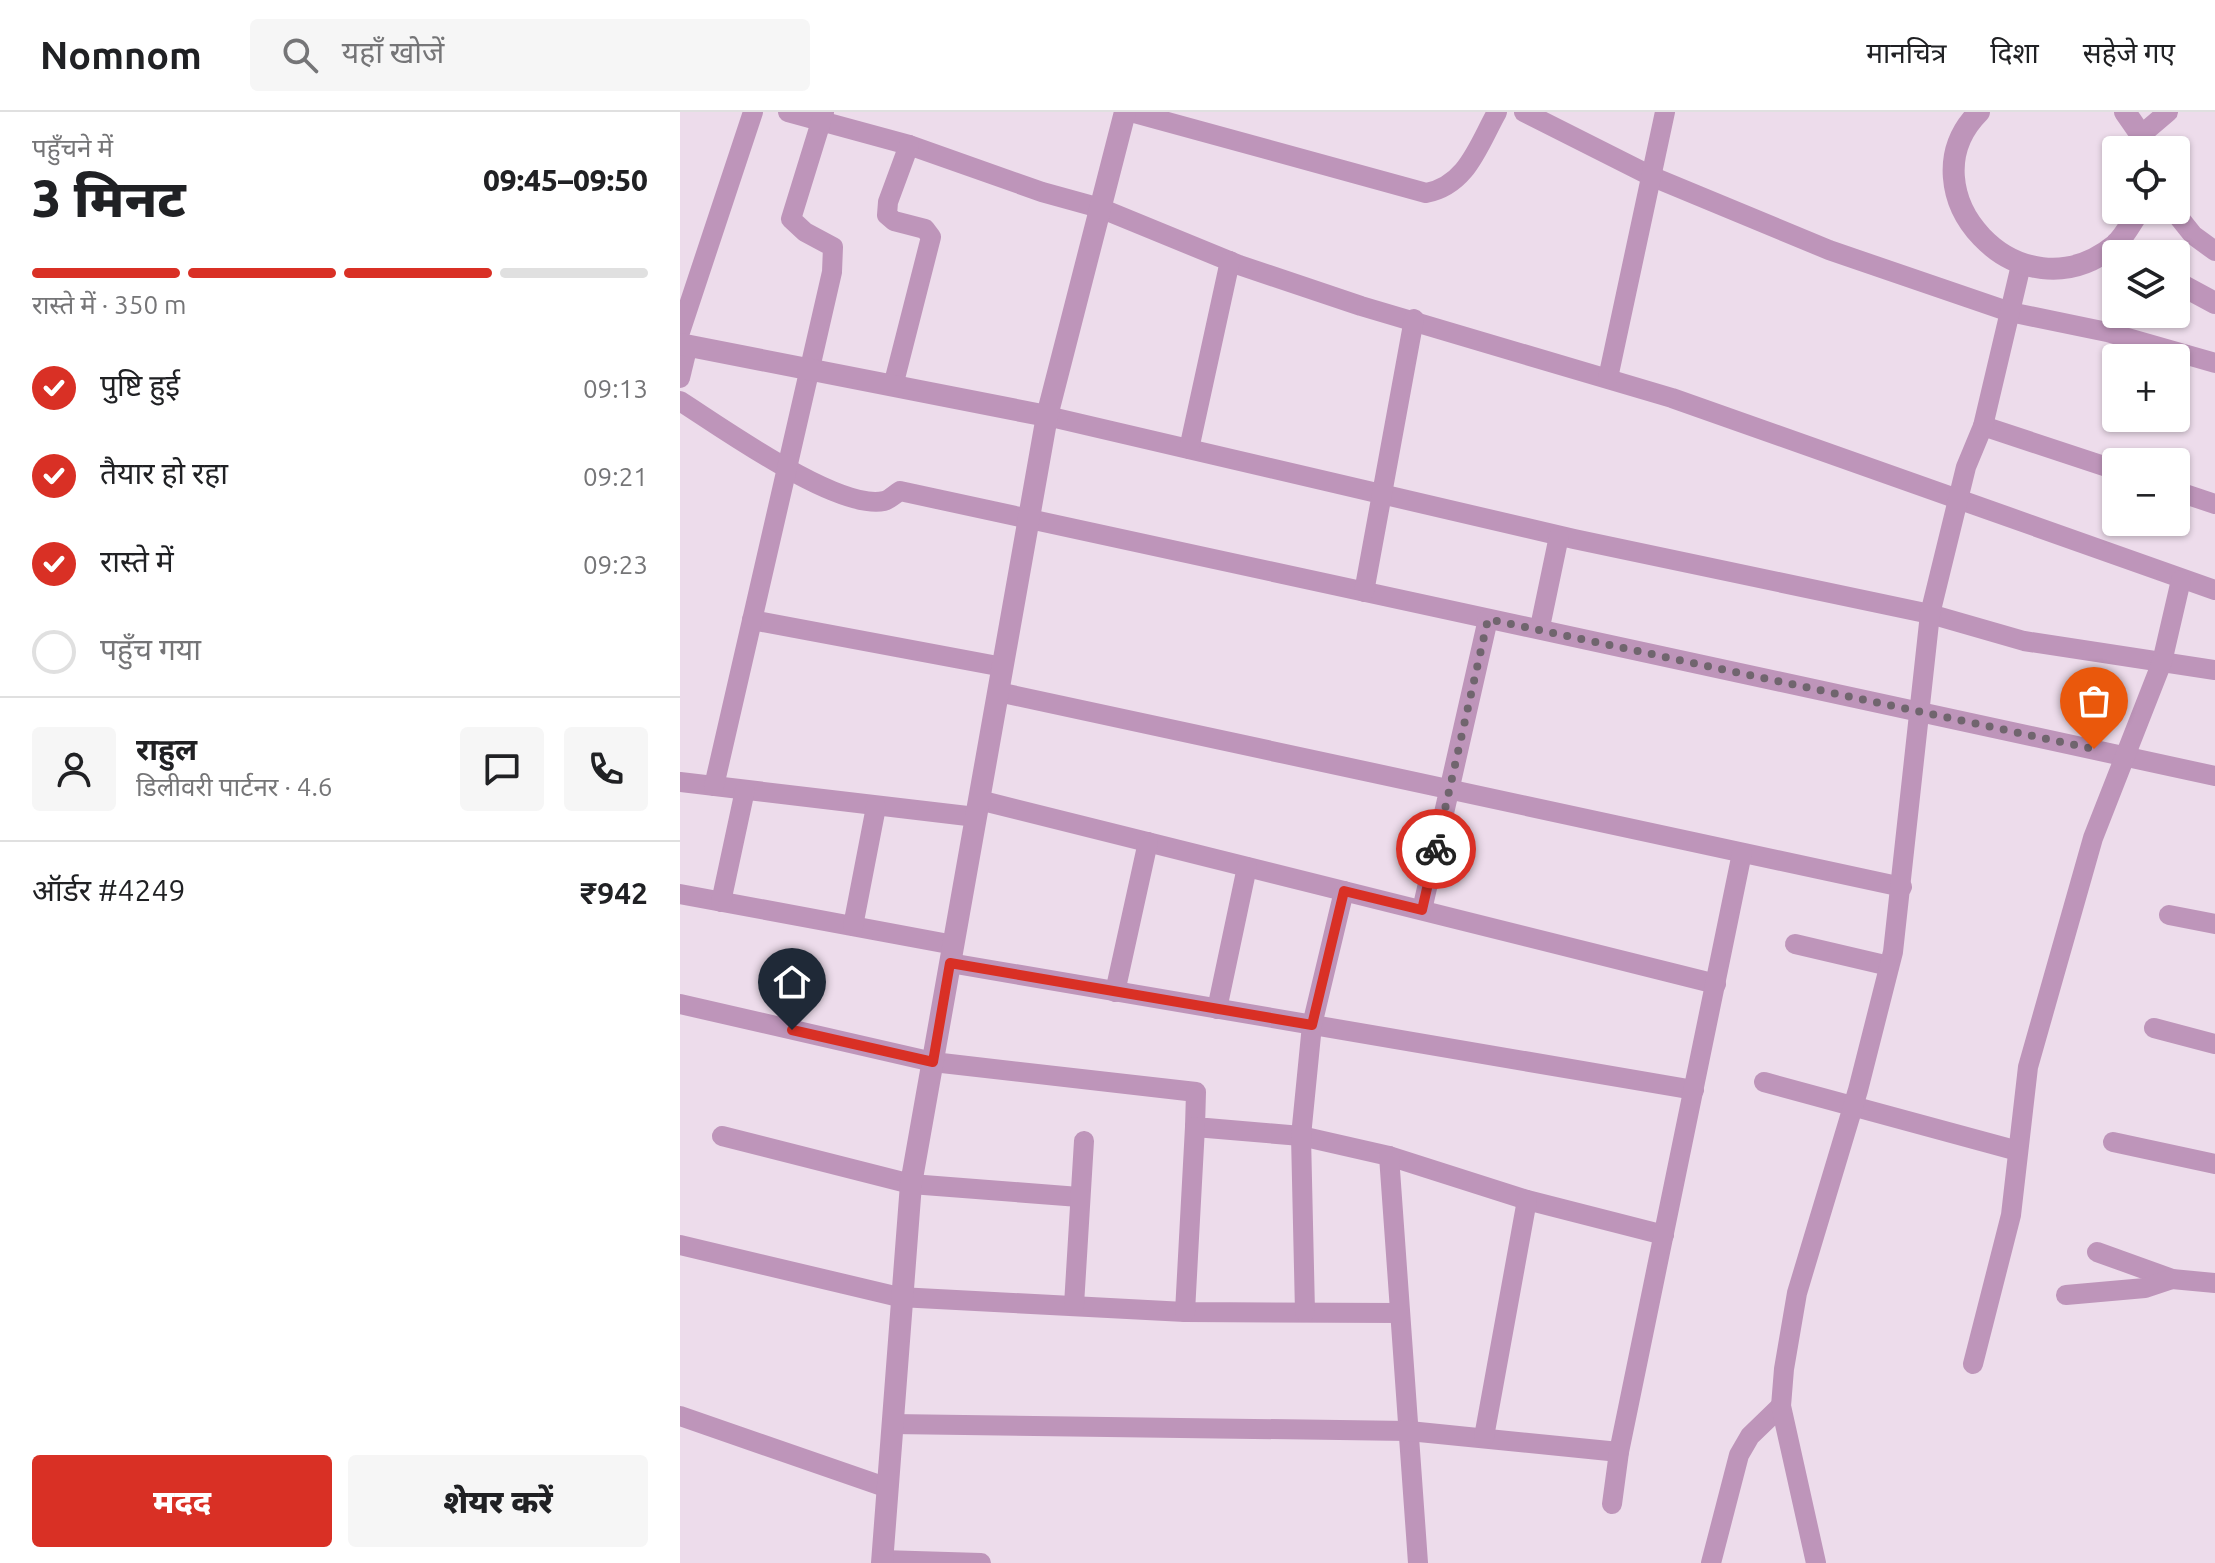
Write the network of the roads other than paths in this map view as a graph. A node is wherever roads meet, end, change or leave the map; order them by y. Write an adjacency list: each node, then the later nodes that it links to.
1 (753, 112): 25 (street)
2 (788, 112): 9 (street)
3 (1128, 112): 4 (street); 15 (street)
4 (1497, 112)
5 (1524, 112): 14 (street)
6 (1665, 112): 14 (street)
7 (2125, 112): 11 (street)
8 (2168, 112): 12 (street)
9 (822, 116): 13 (street); 27 (street)
10 (1966, 116): 20 (street)
11 (2139, 136)
12 (2148, 136)
13 (909, 145): 15 (street); 30 (street)
14 (1653, 177): 23 (street); 29 (street)
15 (1100, 208): 19 (street); 32 (street)
16 (2184, 224): 17 (street)
17 (2215, 251)
18 (2102, 257): 20 (street)
19 (1230, 261): 24 (street); 34 (street)
20 (2021, 265): 23 (street)
21 (2190, 290): 22 (street)
22 (2215, 303)
23 (2010, 312): 26 (street); 33 (street)
24 (1414, 319): 29 (street); 37 (street)
25 (683, 340): 27 (street); 28 (street)
26 (2215, 363)
27 (811, 369): 30 (street); 36 (street)
28 (680, 378)
29 (1608, 378): 39 (street)
30 (893, 386): 32 (street)
31 (680, 401): 36 (street)
32 (1047, 416): 34 (street); 41 (street)
33 (1983, 426): 35 (street); 39 (street)
34 (1189, 449): 37 (street)
35 (2102, 465)
36 (788, 469): 41 (street); 48 (street)
37 (1381, 494): 42 (street); 45 (street)
38 (2190, 496): 40 (street)
39 (1960, 500): 43 (street); 46 (street)
40 (2215, 504)
41 (1029, 519): 45 (street); 51 (street)
42 (1559, 536): 46 (street); 49 (street)
43 (2181, 580): 44 (street); 50 (street)
44 (2215, 590)
45 (1364, 592): 47 (street)
46 (1930, 614): 50 (street); 54 (street)
47 (1488, 619): 49 (street); 59 (street)
48 (752, 620): 51 (street); 58 (street)
49 (1540, 627): 54 (street)
50 (2162, 662): 52 (street); 55 (street)
51 (1003, 667): 53 (street)
52 (2215, 670)
53 (998, 692): 59 (street); 62 (street)
54 (1918, 711): 55 (street); 66 (street)
55 (2123, 756): 56 (street); 93 (street)
56 (2215, 776)
57 (680, 782): 58 (street)
58 (714, 786): 60 (street)
59 (1449, 789): 64 (street); 70 (street)
60 (745, 790): 61 (street); 69 (street)
61 (876, 807): 62 (street); 73 (street)
62 (978, 808): 63 (street); 75 (street)
63 (1148, 842): 65 (street); 78 (street)
64 (1742, 853): 66 (street); 77 (street)
65 (1247, 867): 67 (street); 80 (street)
66 (1902, 887): 76 (street)
67 (1344, 891): 70 (street); 81 (street)
68 (680, 894): 69 (street)
69 (721, 902): 73 (street)
70 (1422, 910): 77 (street)
71 (2169, 915): 72 (street)
72 (2215, 924)
73 (853, 926): 75 (street)
74 (1795, 944): 76 (street)
75 (952, 954): 78 (street); 84 (street)
76 (1889, 966): 87 (street)
77 (1716, 984): 86 (street)
78 (1115, 992): 80 (street)
79 (680, 1004): 84 (street)
80 (1217, 1009): 81 (street)
81 (1312, 1025): 86 (street); 90 (street)
82 (2154, 1028): 83 (street)
83 (2215, 1044)
84 (933, 1062): 88 (street); 96 (street)
85 (1764, 1082): 87 (street)
86 (1694, 1090): 99 (street)
87 (1853, 1105): 93 (street); 111 (street)
88 (1195, 1127): 90 (street); 107 (street)
89 (722, 1136): 96 (street)
90 (1301, 1136): 94 (street); 108 (street)
91 (1084, 1141): 97 (street)
92 (2113, 1142): 95 (street)
93 (2018, 1151): 110 (street)
94 (1389, 1156): 98 (street); 109 (street)
95 (2215, 1164)
96 (911, 1184): 97 (street); 105 (street)
97 (1079, 1197): 106 (street)
98 (1527, 1200): 99 (street); 115 (street)
99 (1664, 1235): 116 (street)
100 (680, 1245): 105 (street)
101 (2097, 1252): 102 (street)
102 (2172, 1279): 103 (street); 104 (street)
103 (2215, 1283)
104 (2066, 1295)
105 (899, 1297): 106 (street); 113 (street)
106 (1074, 1305): 107 (street)
107 (1185, 1312): 108 (street)
108 (1305, 1312): 109 (street)
109 (1400, 1313): 114 (street)
110 (1973, 1364)
111 (1781, 1406): 122 (street); 123 (street)
112 (680, 1416): 117 (street)
113 (892, 1424): 114 (street); 117 (street)
114 (1409, 1431): 115 (street); 121 (street)
115 (1484, 1437): 116 (street)
116 (1619, 1452): 118 (street)
117 (888, 1488): 119 (street)
118 (1612, 1504)
119 (882, 1562): 120 (street)
120 (981, 1563)
121 (1418, 1563)
122 (1711, 1563)
123 (1816, 1563)

